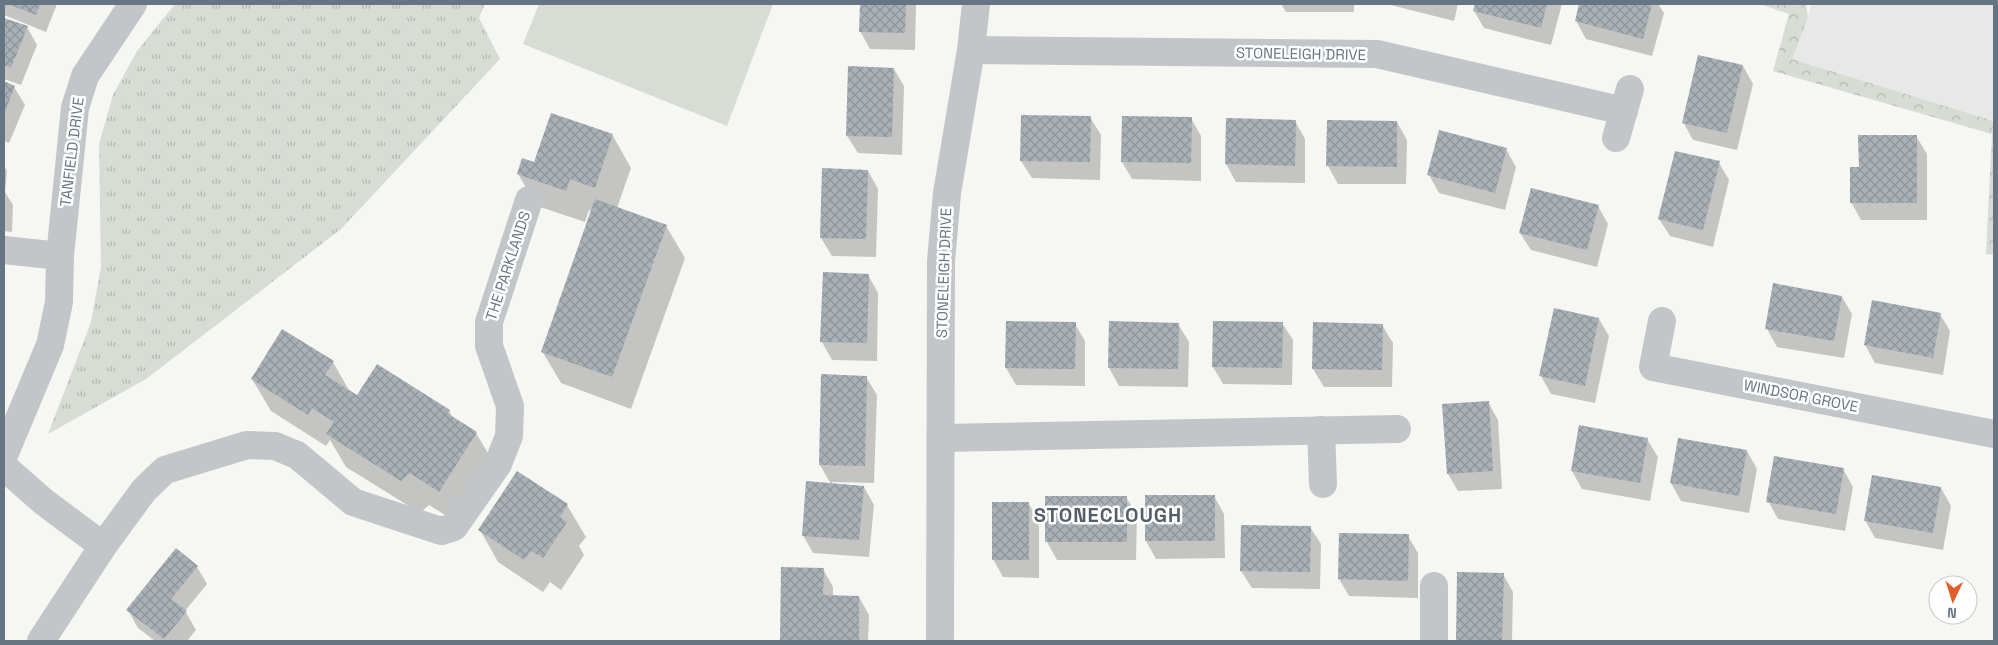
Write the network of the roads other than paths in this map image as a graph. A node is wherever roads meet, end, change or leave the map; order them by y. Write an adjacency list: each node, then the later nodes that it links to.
1 (134, 4): 7 (street, TANFIELD DRIVE)
2 (976, 4): 3 (street, STONELEIGH DRIVE)
3 (971, 50): 4 (street, STONELEIGH DRIVE); 12 (street, STONELEIGH DRIVE)
4 (1616, 138)
5 (529, 200): 16 (street, THE PARKLANDS)
6 (4, 250): 7 (street)
7 (60, 256): 13 (street, TANFIELD DRIVE)
8 (1662, 321): 11 (street, WINDSOR GROVE)
9 (1398, 429): 10 (street)
10 (1321, 430): 12 (street); 15 (street)
11 (1994, 434)
12 (942, 438): 19 (street, STONELEIGH DRIVE)
13 (4, 454)
14 (4, 467): 16 (street)
15 (1323, 484)
16 (103, 546): 18 (street, THE PARKLANDS)
17 (1434, 586): 20 (street)
18 (41, 641)
19 (940, 641)
20 (1434, 641)

